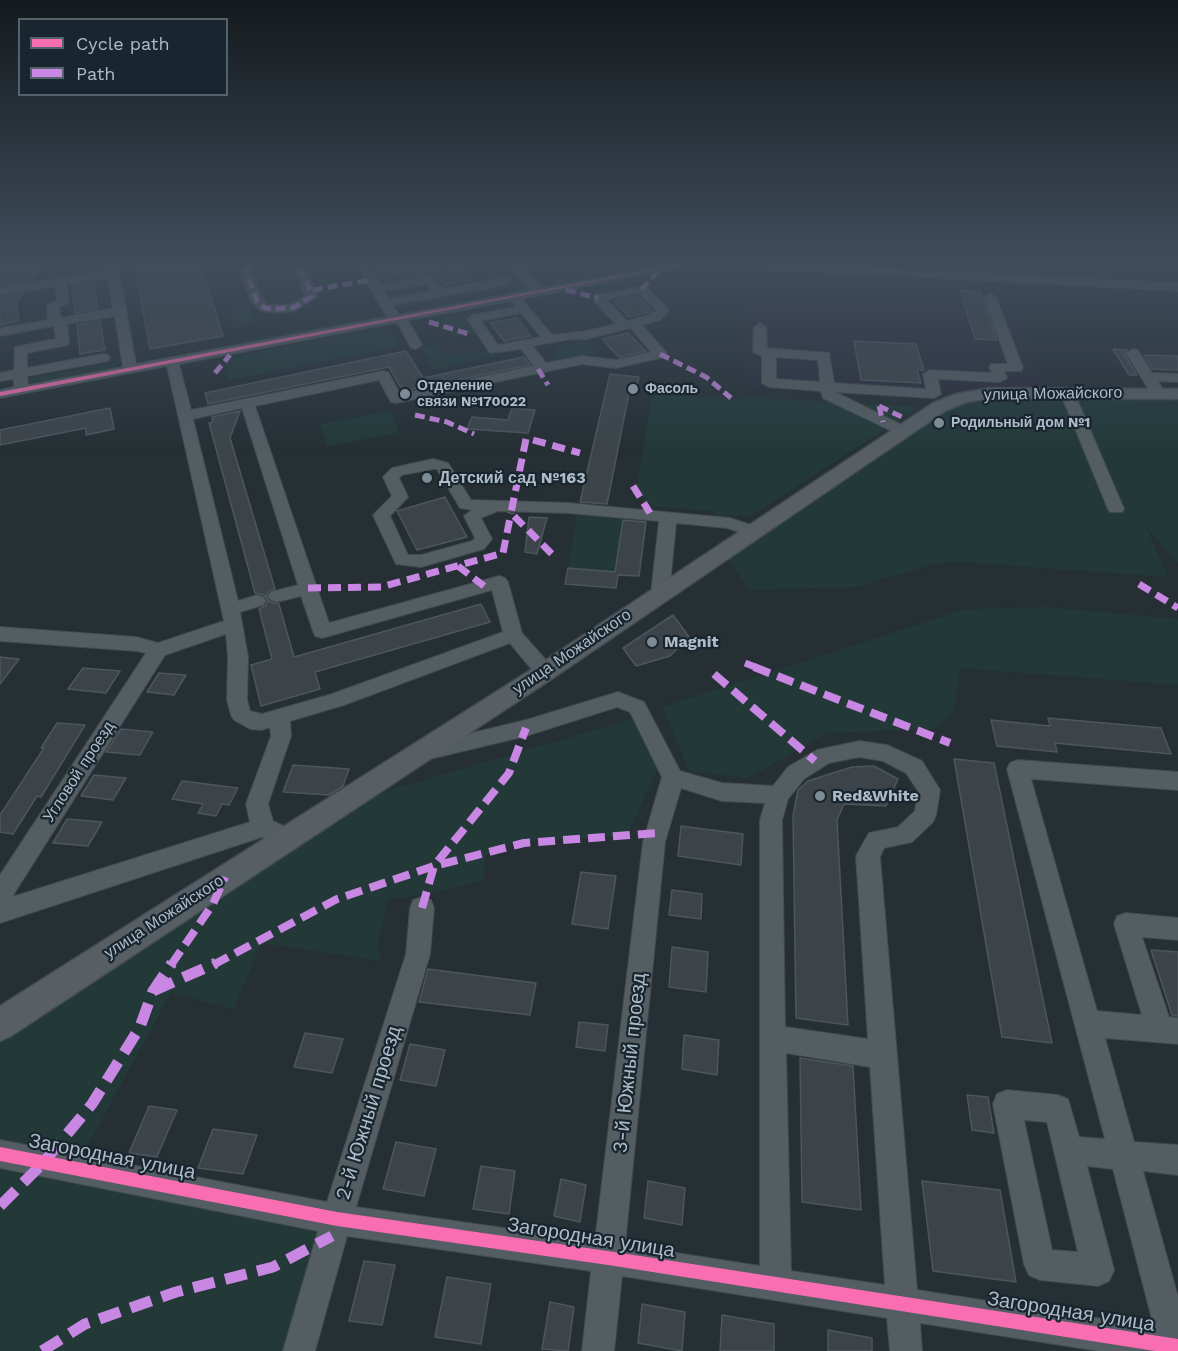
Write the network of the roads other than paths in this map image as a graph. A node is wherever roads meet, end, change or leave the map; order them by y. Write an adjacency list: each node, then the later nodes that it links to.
1 (23, 328): 12 (street)
2 (60, 328): 22 (street)
3 (123, 328): 21 (street)
4 (347, 328): 19 (street)
5 (406, 328): 15 (street)
6 (479, 328): 14 (street)
7 (540, 328): 13 (street)
8 (613, 328): 13 (street)
9 (633, 328): 20 (street)
10 (760, 328): 16 (street)
11 (1001, 328): 25 (street)
12 (0, 332)
13 (549, 339): 14 (street)
14 (524, 344): 20 (street)
15 (416, 345)
16 (769, 353): 27 (street); 27 (street)
17 (1133, 353): 24 (street)
18 (103, 358): 22 (street)
19 (172, 361): 21 (street); 35 (street)
20 (543, 368): 34 (street)
21 (130, 369): 28 (street)
22 (20, 373): 23 (street); 28 (street)
23 (0, 377)
24 (1148, 377): 26 (street); 31 (street)
25 (1000, 378): 27 (street); 30 (street)
26 (1178, 378)
27 (827, 387): 36 (street)
28 (21, 390): 32 (street)
29 (1067, 392): 30 (main road, улица Можайского); 31 (main road, улица Можайского); 37 (street)
30 (1011, 393): 36 (main road, улица Можайского)
31 (1158, 393): 33 (main road, улица Можайского)
32 (0, 394)
33 (1178, 394)
34 (247, 403): 35 (street); 41 (street)
35 (185, 416): 45 (street)
36 (901, 430): 40 (main road, улица Можайского)
37 (1116, 508)
38 (469, 510): 38 (street); 39 (street)
39 (668, 517): 40 (street); 42 (street)
40 (751, 531): 42 (main road, улица Можайского)
41 (308, 588): 43 (street); 47 (street)
42 (660, 594): 49 (main road, улица Можайского)
43 (277, 596)
44 (257, 602): 45 (street)
45 (233, 616): 48 (street); 50 (street)
46 (0, 634): 48 (street)
47 (513, 635): 49 (street); 50 (street)
48 (158, 650): 56 (street, Угловой проезд)
49 (544, 672): 51 (main road, улица Можайского)
50 (280, 717): 55 (street)
51 (413, 755): 52 (street); 55 (main road, улица Можайского)
52 (673, 777): 54 (street); 70 (street, 3-й Южный проезд)
53 (1178, 781): 60 (street)
54 (778, 795): 63 (street); 64 (street)
55 (274, 832): 58 (street); 61 (main road, улица Можайского)
56 (0, 894)
57 (422, 908): 69 (street, 2-й Южный проезд)
58 (0, 912)
59 (1178, 929): 62 (street)
60 (1088, 1023): 62 (street); 67 (street)
61 (0, 1025)
62 (1169, 1030)
63 (772, 1038): 64 (street); 71 (street)
64 (883, 1055): 72 (street)
65 (1068, 1150): 65 (street); 67 (street)
66 (0, 1154): 69 (street, Загородная улица)
67 (1124, 1155): 68 (street); 73 (street)
68 (1178, 1160)
69 (337, 1218): 70 (street, Загородная улица); 74 (street, 2-й Южный проезд)
70 (608, 1258): 71 (street, Загородная улица); 75 (street, 3-й Южный проезд)
71 (776, 1285): 72 (street, Загородная улица)
72 (903, 1303): 73 (street, Загородная улица); 76 (street)
73 (1177, 1348)
74 (299, 1351)
75 (598, 1351)
76 (906, 1351)

